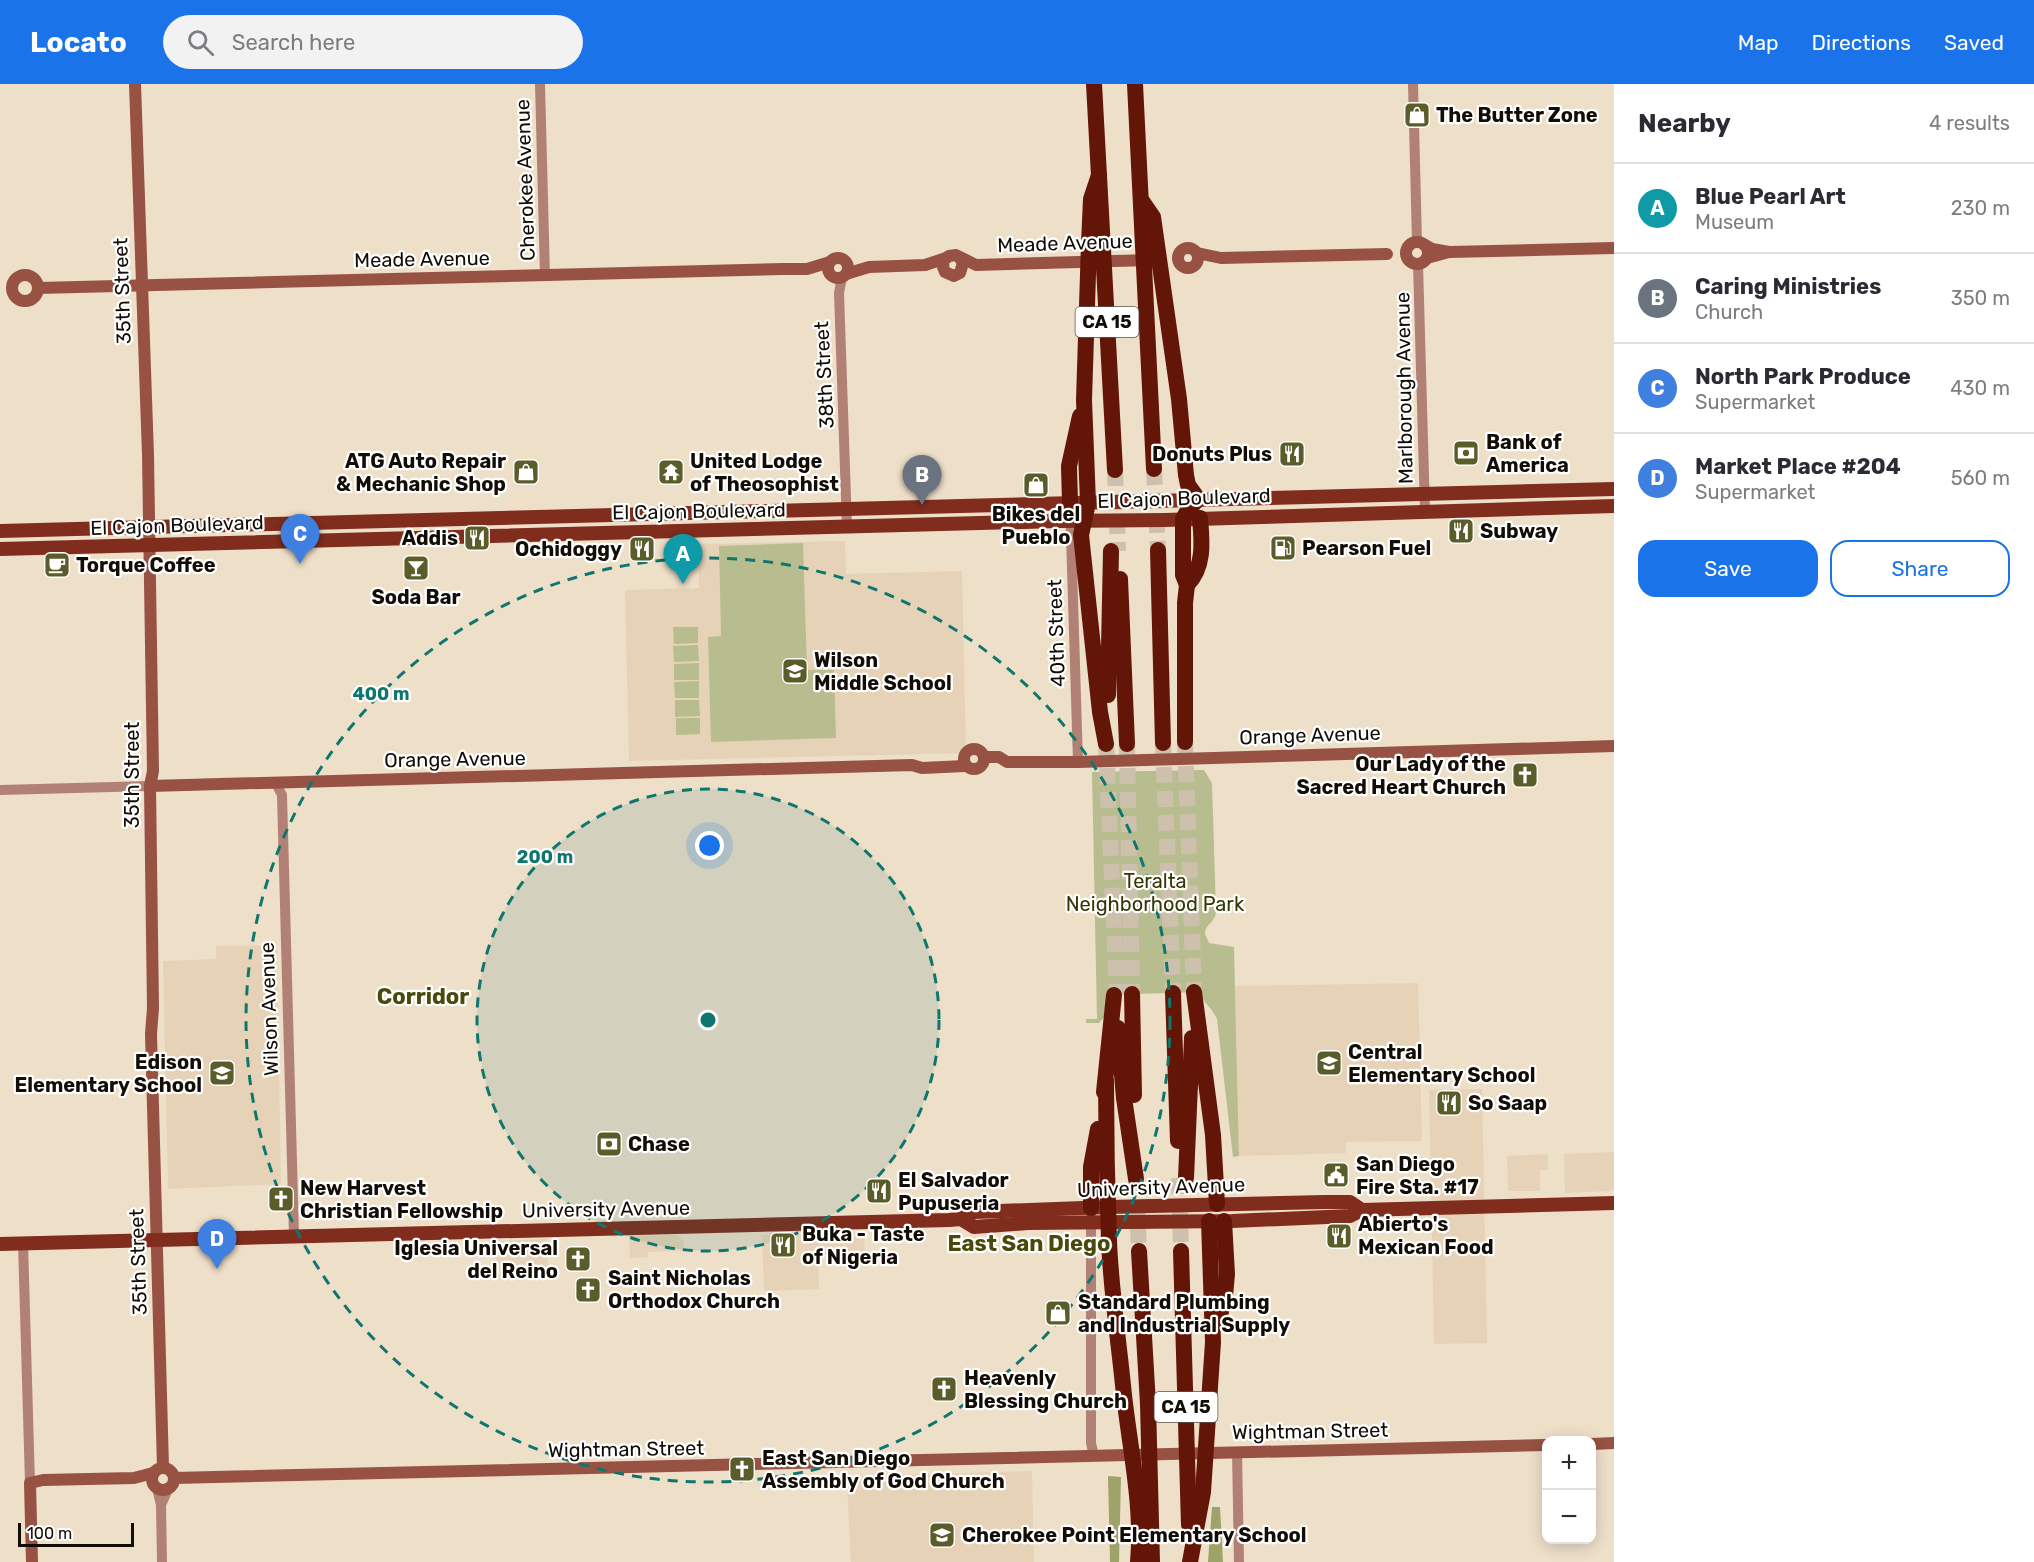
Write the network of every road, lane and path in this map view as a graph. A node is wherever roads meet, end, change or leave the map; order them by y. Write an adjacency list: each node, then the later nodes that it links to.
1 (135, 84): 23 (main road, 35th Street)
2 (540, 84): 22 (street, Cherokee Avenue)
3 (1094, 84): 6 (highway, CA 15)
4 (1135, 84): 7 (highway, CA 15)
5 (1413, 84): 8 (street)
6 (1099, 175): 26 (highway); 28 (highway, CA 15)
7 (1142, 201): 27 (highway, CA 15); 31 (highway)
8 (1417, 245): 11 (main road); 12 (main road, Meade Avenue); 16 (main road); 16 (main road)
9 (1614, 248): 11 (main road)
10 (1182, 249): 15 (main road)
11 (1449, 252): 16 (main road)
12 (1388, 254): 15 (main road, Meade Avenue); 16 (main road, Meade Avenue)
13 (959, 257): 14 (main road, Meade Avenue); 18 (main road, Meade Avenue); 21 (main road)
14 (946, 258): 17 (main road, Meade Avenue); 20 (main road)
15 (1183, 260): 18 (main road, Meade Avenue)
16 (1418, 261): 30 (street, Marlborough Avenue)
17 (925, 265): 19 (main road, Meade Avenue); 20 (main road, Meade Avenue)
18 (976, 265): 21 (main road, Meade Avenue)
19 (838, 271): 22 (main road, Meade Avenue); 35 (street, 38th Street)
20 (945, 272): 21 (main road, Meade Avenue)
21 (960, 273)
22 (545, 276): 23 (main road, Meade Avenue)
23 (141, 286): 24 (main road, Meade Avenue); 40 (main road, 35th Street)
24 (38, 288): 25 (main road); 25 (main road)
25 (6, 289)
26 (1084, 400): 32 (highway); 33 (highway)
27 (1154, 469)
28 (1115, 470)
29 (1614, 489): 30 (main road, El Cajon Boulevard)
30 (1425, 494): 31 (main road, El Cajon Boulevard); 36 (street, Marlborough Avenue)
31 (1198, 499): 33 (main road, El Cajon Boulevard); 38 (highway)
32 (1070, 503): 33 (main road, El Cajon Boulevard); 35 (main road, El Cajon Boulevard); 39 (street, 40th Street)
33 (1088, 503): 39 (highway)
34 (1614, 506): 36 (main road, El Cajon Boulevard)
35 (847, 508): 40 (main road, El Cajon Boulevard); 41 (street, 38th Street)
36 (1425, 511): 37 (main road, El Cajon Boulevard)
37 (1200, 518): 38 (main road, El Cajon Boulevard); 46 (highway)
38 (1183, 519): 39 (main road, El Cajon Boulevard); 46 (highway)
39 (1078, 521): 41 (main road, El Cajon Boulevard); 47 (highway); 51 (street, 40th Street)
40 (149, 527): 42 (main road, El Cajon Boulevard); 43 (main road, 35th Street)
41 (848, 527): 43 (main road, El Cajon Boulevard)
42 (0, 531)
43 (150, 544): 44 (main road, El Cajon Boulevard); 53 (main road, 35th Street)
44 (0, 549)
45 (1158, 550): 46 (highway)
46 (1187, 585)
47 (1127, 744)
48 (1614, 746): 51 (main road, Orange Avenue)
49 (964, 762): 50 (main road); 50 (main road); 52 (main road, Orange Avenue)
50 (983, 762): 51 (main road, Orange Avenue)
51 (1078, 762)
52 (274, 782): 53 (main road, Orange Avenue); 66 (street, Wilson Avenue)
53 (150, 786): 54 (street, Orange Avenue); 67 (main road, 35th Street)
54 (0, 790)
55 (1173, 993): 60 (highway)
56 (1106, 1082): 57 (highway); 62 (highway); 63 (highway)
57 (1136, 1179)
58 (1325, 1202): 60 (main road, University Avenue); 61 (main road, University Avenue); 64 (main road)
59 (1614, 1203): 61 (main road, University Avenue)
60 (1217, 1204): 62 (main road, University Avenue); 65 (main road)
61 (1362, 1210): 64 (main road, University Avenue)
62 (1109, 1215): 63 (main road, University Avenue); 65 (main road, University Avenue); 81 (highway)
63 (1091, 1216): 66 (main road, University Avenue); 76 (street)
64 (1293, 1218): 65 (main road, University Avenue)
65 (1216, 1221): 83 (highway)
66 (294, 1236): 67 (main road, University Avenue)
67 (157, 1240): 69 (main road, University Avenue); 77 (main road, 35th Street)
68 (0, 1244): 69 (main road, University Avenue)
69 (23, 1244): 78 (street)
70 (1139, 1251): 82 (highway, CA 15)
71 (1181, 1251): 83 (highway, CA 15)
72 (1614, 1443): 73 (main road)
73 (1596, 1444)
74 (1542, 1445): 75 (main road, Wightman Street)
75 (1238, 1452): 76 (main road, Wightman Street); 84 (street)
76 (1094, 1456): 77 (main road, Wightman Street)
77 (161, 1480): 78 (main road, Wightman Street); 80 (street, 35th Street)
78 (30, 1483): 79 (main road)
79 (32, 1562)
80 (162, 1562)
81 (1138, 1562)
82 (1152, 1562)
83 (1188, 1562)
84 (1239, 1562)

